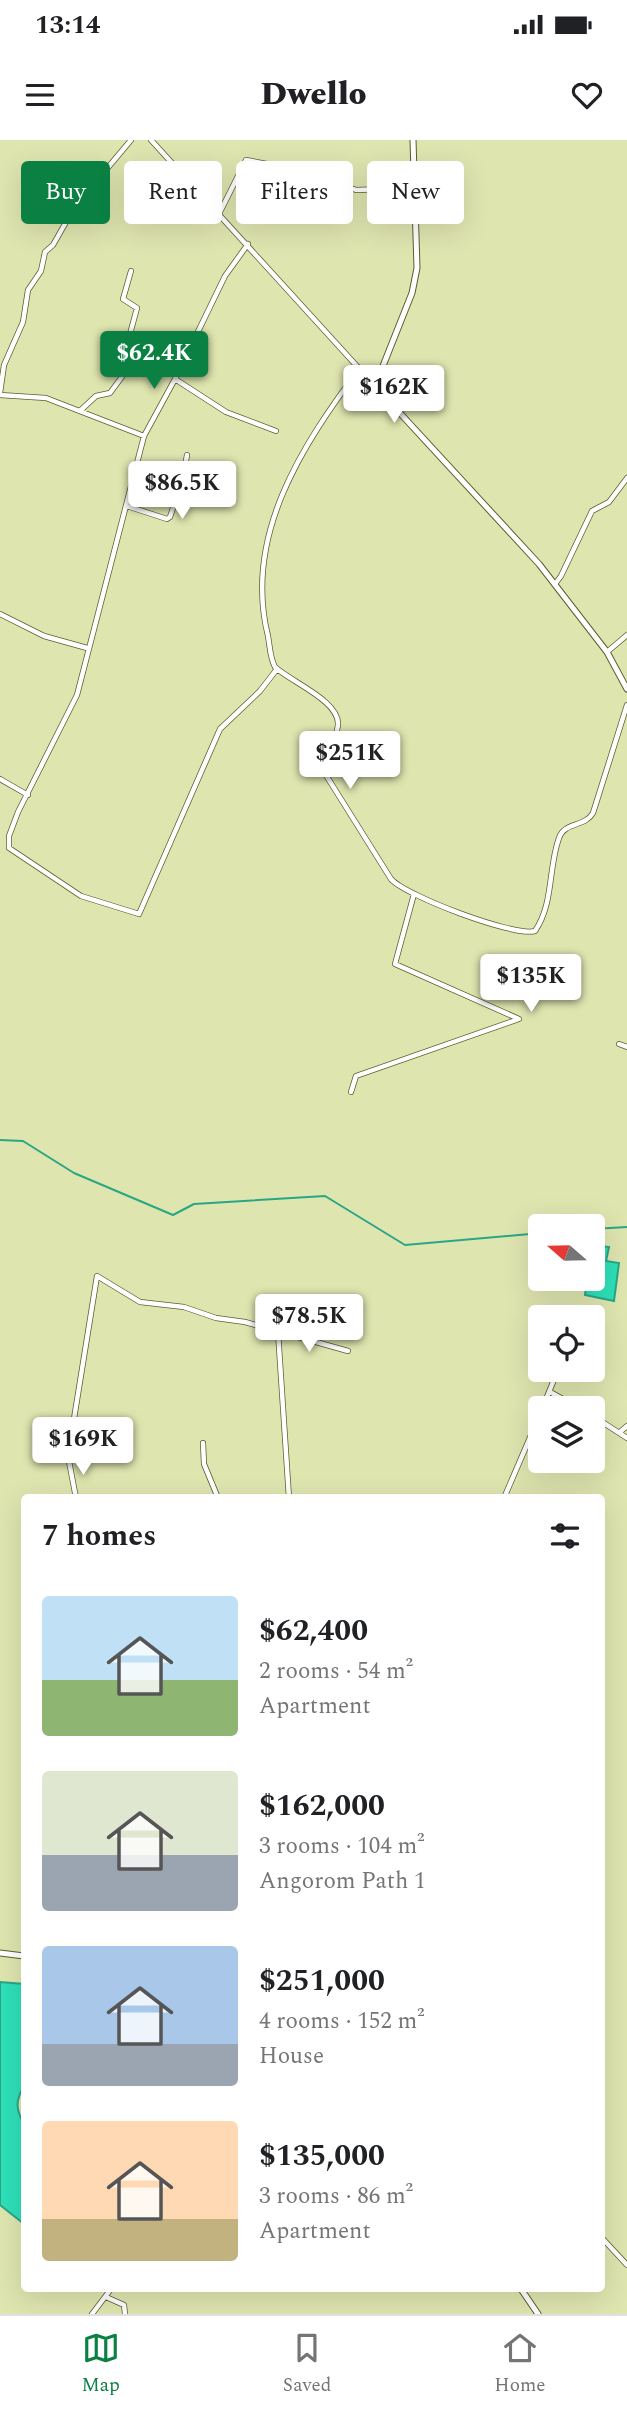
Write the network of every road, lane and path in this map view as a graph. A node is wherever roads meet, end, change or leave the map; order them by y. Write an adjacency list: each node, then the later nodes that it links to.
1 (131, 140): 15 (street)
2 (151, 140): 4 (street)
3 (413, 140): 5 (street)
4 (170, 161)
5 (414, 161)
6 (367, 190): 7 (street)
7 (222, 208)
8 (222, 217): 10 (street)
9 (417, 224): 14 (street)
10 (248, 244): 12 (street); 13 (street)
11 (131, 271): 16 (street)
12 (360, 368): 14 (street); 27 (street)
13 (175, 379): 17 (street); 18 (street)
14 (375, 386): 22 (street)
15 (0, 394): 16 (street)
16 (81, 410): 18 (street)
17 (276, 432)
18 (144, 436): 21 (street)
19 (187, 454): 21 (street)
20 (627, 478): 22 (street)
21 (127, 506): 25 (street)
22 (555, 583): 26 (street)
23 (0, 614): 25 (street)
24 (627, 635): 26 (street)
25 (88, 648): 31 (street)
26 (607, 652): 28 (street)
27 (277, 669): 31 (street); 32 (street)
28 (627, 689)
29 (627, 705): 32 (street)
30 (0, 779): 31 (street)
31 (28, 795)
32 (415, 894): 35 (street)
33 (620, 1044): 34 (street)
34 (627, 1047)
35 (351, 1092)
36 (278, 1332): 37 (street); 48 (street); 50 (street)
37 (348, 1351)
38 (554, 1382): 39 (street)
39 (550, 1392): 40 (street); 41 (street)
40 (548, 1396)
41 (557, 1396)
42 (605, 1422): 44 (street)
43 (627, 1426): 44 (street)
44 (621, 1431): 45 (street)
45 (627, 1438)
46 (528, 1441): 51 (street)
47 (203, 1443): 49 (street)
48 (75, 1494)
49 (216, 1494)
50 (289, 1494)
51 (506, 1494)
52 (0, 1953): 53 (street)
53 (21, 1956)
54 (605, 2241): 55 (street)
55 (627, 2264)
56 (109, 2292): 58 (street)
57 (524, 2292): 61 (street)
58 (106, 2297): 59 (street); 60 (street)
59 (92, 2314)
60 (125, 2314)
61 (538, 2314)

